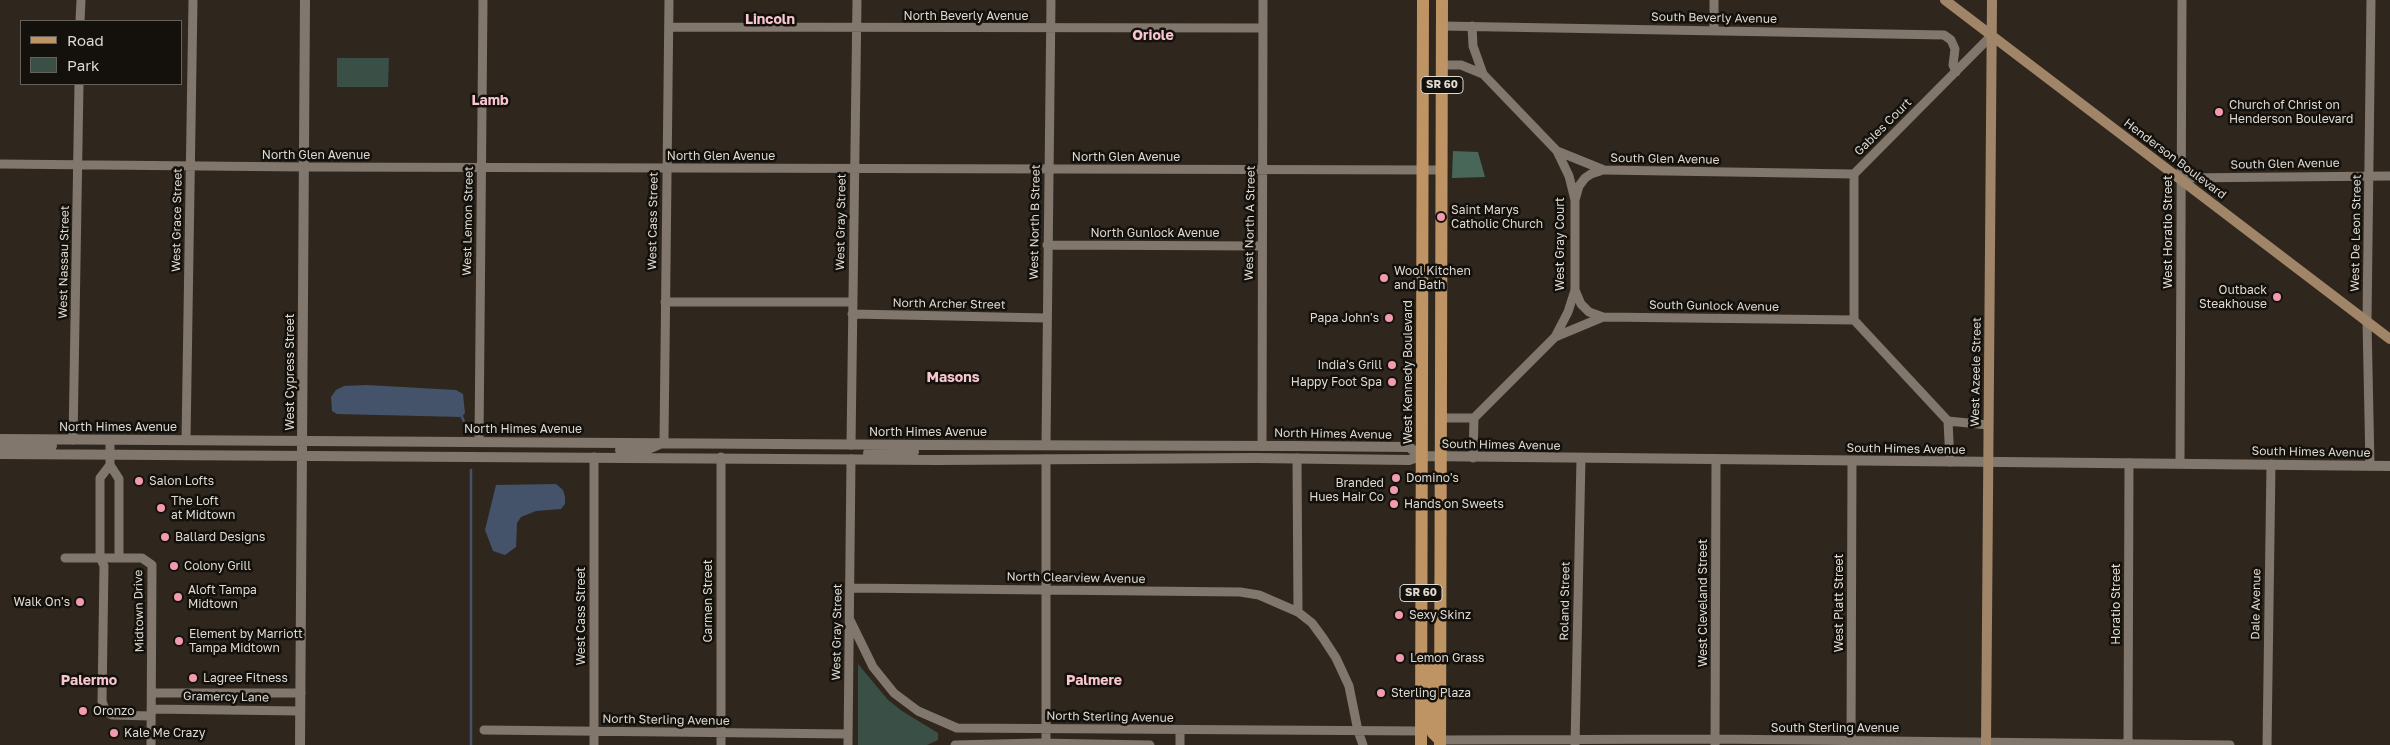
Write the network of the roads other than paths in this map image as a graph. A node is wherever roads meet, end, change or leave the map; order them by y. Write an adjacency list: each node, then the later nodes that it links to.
1 (80, 0): 16 (street)
2 (193, 0): 32 (street, West Grace Street)
3 (305, 0): 33 (street, West Cypress Street)
4 (483, 0): 34 (street, West Lemon Street)
5 (669, 0): 19 (street, West Cass Street)
6 (857, 0): 20 (street, West Gray Street)
7 (1051, 0): 21 (street, West North B Street)
8 (1263, 0): 22 (street, West North A Street)
9 (1423, 0): 39 (main road, West Kennedy Boulevard / SR 60)
10 (1442, 0): 17 (main road, SR 60)
11 (1714, 0): 23 (street)
12 (1945, 0): 24 (main road, Henderson Boulevard)
13 (1992, 0): 24 (main road, West Azeele Street)
14 (2182, 0): 45 (street, West Horatio Street)
15 (2371, 0): 43 (street, West De Leon Street)
16 (80, 20)
17 (1442, 26): 18 (street, South Beverly Avenue); 25 (main road, SR 60)
18 (1472, 26): 23 (street, South Beverly Avenue); 27 (street, South Glen Avenue)
19 (669, 27): 20 (street, North Beverly Avenue); 35 (street, West Cass Street)
20 (856, 27): 21 (street, North Beverly Avenue); 36 (street, West Gray Street)
21 (1051, 28): 22 (street, North Beverly Avenue); 37 (street, West North B Street)
22 (1263, 28): 38 (street, West North A Street)
23 (1714, 31): 26 (street, South Beverly Avenue)
24 (1991, 36): 26 (street, Gables Court); 45 (main road, Henderson Boulevard); 62 (main road, West Azeele Street)
25 (1442, 65): 27 (street, South Glen Avenue); 40 (main road, SR 60)
26 (1956, 72): 42 (street, Gables Court)
27 (1483, 74): 29 (street, South Glen Avenue)
28 (79, 85): 31 (street, West Nassau Street)
29 (1557, 151): 41 (street, South Glen Avenue); 46 (street, West Gray Court)
30 (0, 164): 31 (street, North Glen Avenue)
31 (78, 165): 32 (street, North Glen Avenue); 64 (street, West Nassau Street)
32 (190, 166): 33 (street, North Glen Avenue); 66 (street, West Grace Street)
33 (303, 167): 34 (street, North Glen Avenue); 67 (street, West Cypress Street)
34 (481, 167): 35 (street, North Glen Avenue); 68 (street, West Lemon Street)
35 (666, 168): 36 (street, North Glen Avenue); 50 (street, West Cass Street)
36 (854, 168): 37 (street, North Glen Avenue); 51 (street, West Gray Street)
37 (1048, 169): 38 (street, North Glen Avenue); 47 (street, West North B Street)
38 (1263, 169): 39 (street, North Glen Avenue); 48 (street, West North A Street)
39 (1422, 170): 40 (street, North Glen Avenue); 79 (main road, West Kennedy Boulevard / SR 60)
40 (1441, 170): 59 (main road, SR 60)
41 (1604, 170): 42 (street, South Glen Avenue); 46 (street)
42 (1854, 174): 55 (street, Gables Court)
43 (2370, 176): 44 (street, South Glen Avenue); 45 (street, South Glen Avenue); 56 (street, West De Leon Street)
44 (2390, 176)
45 (2180, 178): 56 (main road, Henderson Boulevard); 95 (street, West Horatio Street)
46 (1575, 200): 49 (street, West Gray Court)
47 (1047, 245): 48 (street, North Gunlock Avenue); 53 (street, West North B Street)
48 (1262, 246): 74 (street, West North A Street)
49 (1575, 290): 54 (street); 57 (street, West Gray Court)
50 (665, 302): 51 (street); 70 (street, West Cass Street)
51 (852, 302): 52 (street, West Gray Street)
52 (852, 314): 53 (street, North Archer Street); 72 (street, West Gray Street)
53 (1046, 318): 71 (street, West North B Street)
54 (1603, 318): 55 (street, South Gunlock Avenue); 57 (street, South Gunlock Avenue)
55 (1854, 320): 61 (street)
56 (2367, 320): 58 (main road, Henderson Boulevard); 97 (street, West De Leon Street)
57 (1555, 337): 60 (street, South Gunlock Avenue)
58 (2390, 339)
59 (1440, 418): 60 (street); 80 (main road, SR 60)
60 (1474, 418): 85 (street)
61 (1948, 421): 62 (street); 92 (street)
62 (1988, 425): 93 (main road, West Azeele Street)
63 (0, 439): 64 (street, North Himes Avenue)
64 (73, 440): 65 (street, North Himes Avenue); 75 (street)
65 (110, 440): 66 (street, North Himes Avenue); 89 (street)
66 (186, 440): 67 (street, North Himes Avenue)
67 (302, 442): 68 (street, North Himes Avenue); 77 (street, West Cypress Street)
68 (479, 442): 69 (street, North Himes Avenue)
69 (553, 442): 70 (street, North Himes Avenue); 78 (street)
70 (664, 442): 72 (street, North Himes Avenue); 81 (street)
71 (1046, 444): 73 (street, North Himes Avenue); 74 (street, North Himes Avenue)
72 (851, 445): 73 (street, North Himes Avenue); 83 (street)
73 (933, 446): 87 (street)
74 (1262, 446): 79 (street, North Himes Avenue)
75 (0, 447)
76 (0, 454): 89 (street, North Himes Avenue)
77 (302, 456): 78 (street, North Himes Avenue); 89 (street, North Himes Avenue); 108 (street, West Cypress Street)
78 (454, 456): 81 (street, North Himes Avenue)
79 (1421, 456): 80 (street, South Himes Avenue); 84 (street, North Himes Avenue); 106 (main road, West Kennedy Boulevard / SR 60)
80 (1440, 456): 85 (street, South Himes Avenue); 122 (main road, SR 60)
81 (594, 457): 82 (street, North Himes Avenue); 116 (street, West Cass Street)
82 (721, 457): 83 (street, North Himes Avenue); 119 (street, Carmen Street)
83 (754, 457): 87 (street, North Himes Avenue)
84 (1297, 458): 88 (street, North Himes Avenue); 104 (street)
85 (1472, 458): 86 (street, South Himes Avenue)
86 (1581, 458): 90 (street, South Himes Avenue); 123 (street, Roland Street)
87 (851, 459): 88 (street, North Himes Avenue); 102 (street, West Gray Street)
88 (1046, 459): 103 (street)
89 (110, 460): 99 (street); 100 (street)
90 (1716, 460): 91 (street, South Himes Avenue); 121 (street, West Cleveland Street)
91 (1852, 461): 92 (street, South Himes Avenue); 124 (street, West Platt Street)
92 (1950, 462): 93 (street, South Himes Avenue)
93 (1987, 462): 94 (street, South Himes Avenue); 125 (main road, West Azeele Street)
94 (2128, 463): 95 (street, South Himes Avenue); 127 (street, Horatio Street)
95 (2180, 463): 96 (street, South Himes Avenue)
96 (2271, 464): 97 (street, South Himes Avenue); 140 (street, Dale Avenue)
97 (2370, 466): 98 (street, South Himes Avenue)
98 (2390, 466)
99 (100, 557): 100 (street, Midtown Drive); 101 (street, Midtown Drive); 110 (street, Gramercy Lane)
100 (119, 557): 107 (street, Midtown Drive)
101 (65, 558)
102 (850, 588): 103 (street, North Clearview Avenue); 105 (street, West Gray Street)
103 (1046, 590): 104 (street, North Clearview Avenue); 112 (street)
104 (1298, 612): 117 (street)
105 (850, 620): 111 (street, North Sterling Avenue); 120 (street, West Gray Street)
106 (1421, 647): 118 (main road, West Kennedy Boulevard / SR 60); 122 (main road)
107 (152, 693): 108 (street, Gramercy Lane); 110 (street, Midtown Drive)
108 (301, 693): 109 (street, West Cypress Street)
109 (300, 711): 110 (street, Gramercy Lane); 129 (street, West Cypress Street)
110 (151, 712): 128 (street, Midtown Drive)
111 (957, 728): 112 (street, North Sterling Avenue); 133 (street)
112 (1046, 729): 113 (street, North Sterling Avenue); 126 (street)
113 (1145, 729): 115 (street, North Sterling Avenue); 134 (street)
114 (484, 730): 116 (street, North Sterling Avenue)
115 (1180, 730): 117 (street, North Sterling Avenue); 136 (street)
116 (594, 731): 119 (street, North Sterling Avenue); 130 (street, West Cass Street)
117 (1358, 731): 118 (street, North Sterling Avenue); 137 (street)
118 (1421, 731): 122 (main road); 138 (main road, West Kennedy Boulevard / SR 60)
119 (721, 734): 120 (street, North Sterling Avenue); 131 (street, Carmen Street)
120 (848, 734): 132 (street, West Gray Street)
121 (1715, 742): 123 (street, South Sterling Avenue); 124 (street, South Sterling Avenue)
122 (1436, 743): 123 (street, South Sterling Avenue)
123 (1575, 743)
124 (1851, 743): 125 (street, South Sterling Avenue)
125 (1986, 743): 127 (street, South Sterling Avenue)
126 (1046, 744): 133 (street); 134 (street)
127 (2128, 744): 139 (street, South Sterling Avenue)
128 (151, 745)
129 (300, 745)
130 (594, 745)
131 (721, 745)
132 (848, 745)
133 (956, 745)
134 (1146, 745): 135 (street)
135 (1150, 745)
136 (1180, 745)
137 (1363, 745)
138 (1421, 745)
139 (2230, 745)
140 (2267, 745)

